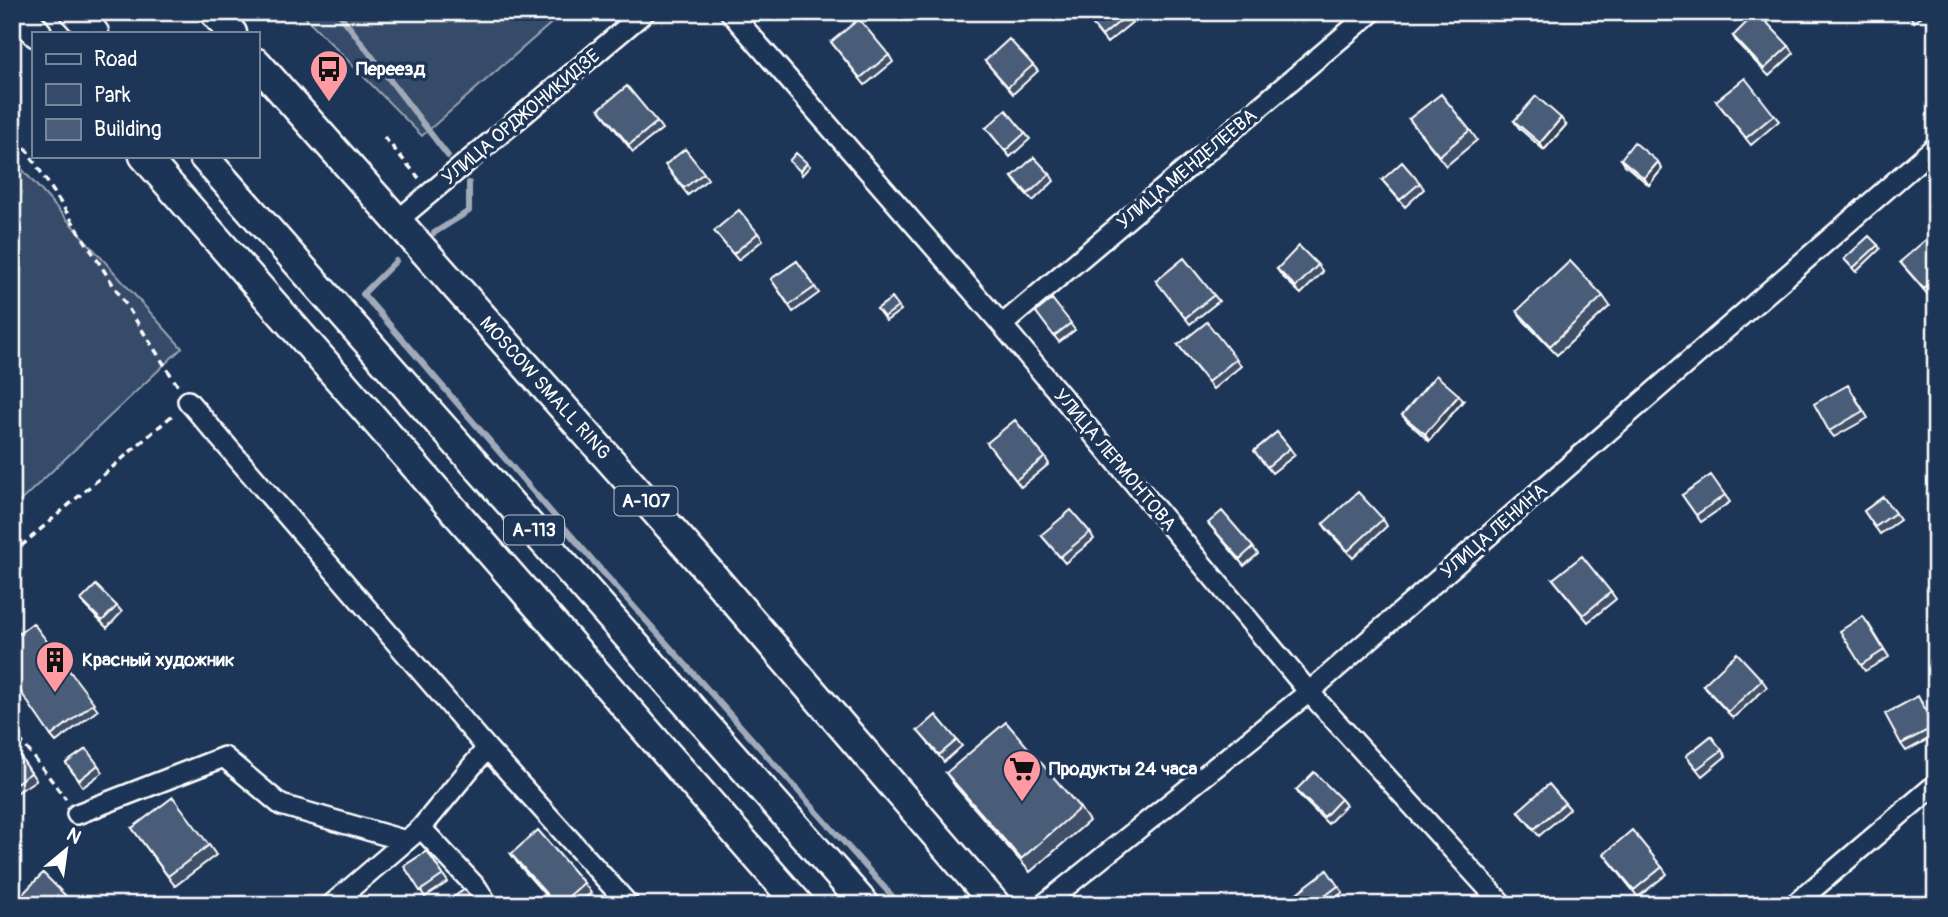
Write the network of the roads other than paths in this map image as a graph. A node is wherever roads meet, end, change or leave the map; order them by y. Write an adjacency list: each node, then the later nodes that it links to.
1 (19, 12): 6 (highway)
2 (214, 12): 7 (highway)
3 (645, 12): 12 (street, УЛИЦА ОРДЖОНИКИДЗЕ)
4 (730, 12): 13 (street, УЛИЦА ЛЕРМОНТОВА)
5 (1371, 12): 13 (street, УЛИЦА МЕНДЕЛЕЕВА)
6 (36, 32)
7 (231, 32)
8 (259, 65): 12 (highway, MOSCOW SMALL RING / А-107)
9 (1936, 146): 15 (street, УЛИЦА ЛЕНИНА)
10 (146, 158): 24 (highway, А-113)
11 (205, 158): 25 (highway, А-113)
12 (397, 221): 26 (highway, MOSCOW SMALL RING / А-107)
13 (1002, 325): 15 (street, УЛИЦА ЛЕРМОНТОВА)
14 (188, 401): 16 (street)
15 (1309, 692): 27 (street, УЛИЦА ЛЕНИНА); 28 (street, УЛИЦА ЛЕРМОНТОВА)
16 (487, 748): 19 (street); 23 (street)
17 (1936, 784): 29 (street)
18 (77, 814): 20 (street)
19 (421, 828): 20 (street); 22 (street)
20 (406, 841): 21 (street)
21 (331, 905)
22 (488, 905)
23 (629, 905)
24 (799, 905)
25 (865, 905)
26 (996, 905)
27 (1043, 905)
28 (1503, 905)
29 (1794, 905)

